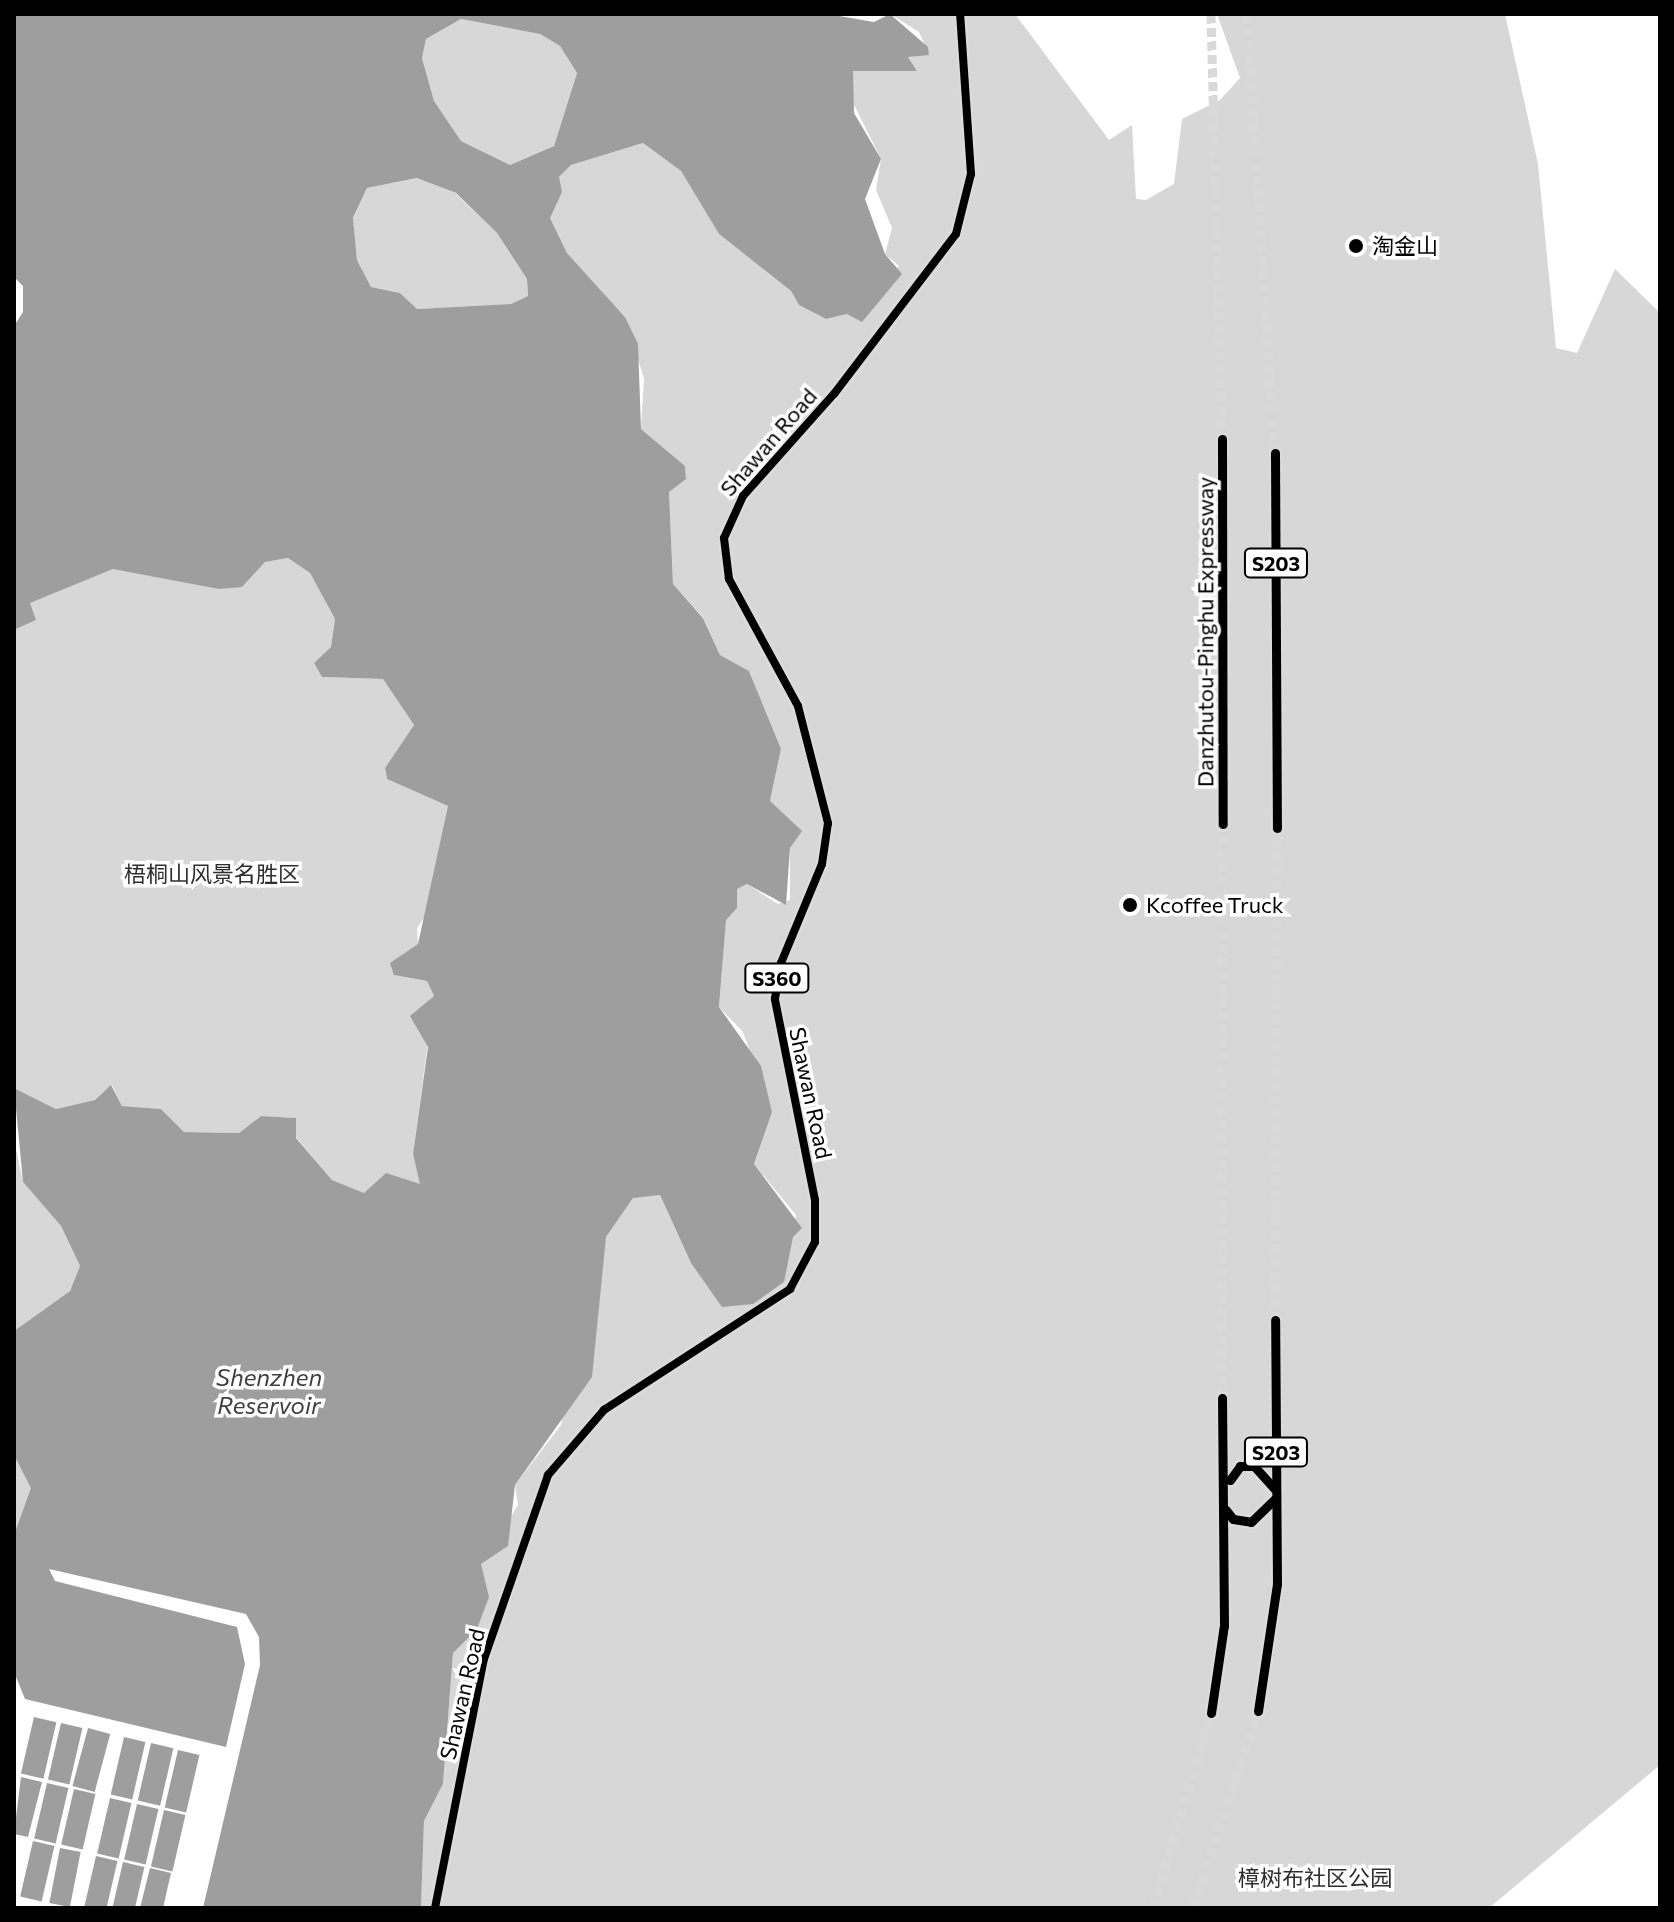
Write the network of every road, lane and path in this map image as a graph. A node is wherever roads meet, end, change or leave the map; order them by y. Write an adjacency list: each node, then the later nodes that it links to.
1 (960, 14): 13 (main road, Shawan Road / S360)
2 (1222, 439): 4 (highway, Danzhutou-Pinghu Expressway / S203)
3 (1275, 453): 5 (highway, S203)
4 (1223, 824)
5 (1277, 828)
6 (1275, 1320): 8 (highway, S203)
7 (1222, 1403): 9 (highway, S203)
8 (1276, 1494): 9 (highway); 10 (highway); 11 (highway, S203)
9 (1226, 1495): 10 (highway, S203)
10 (1226, 1508): 12 (highway, S203)
11 (1258, 1711)
12 (1211, 1713)
13 (435, 1908)

